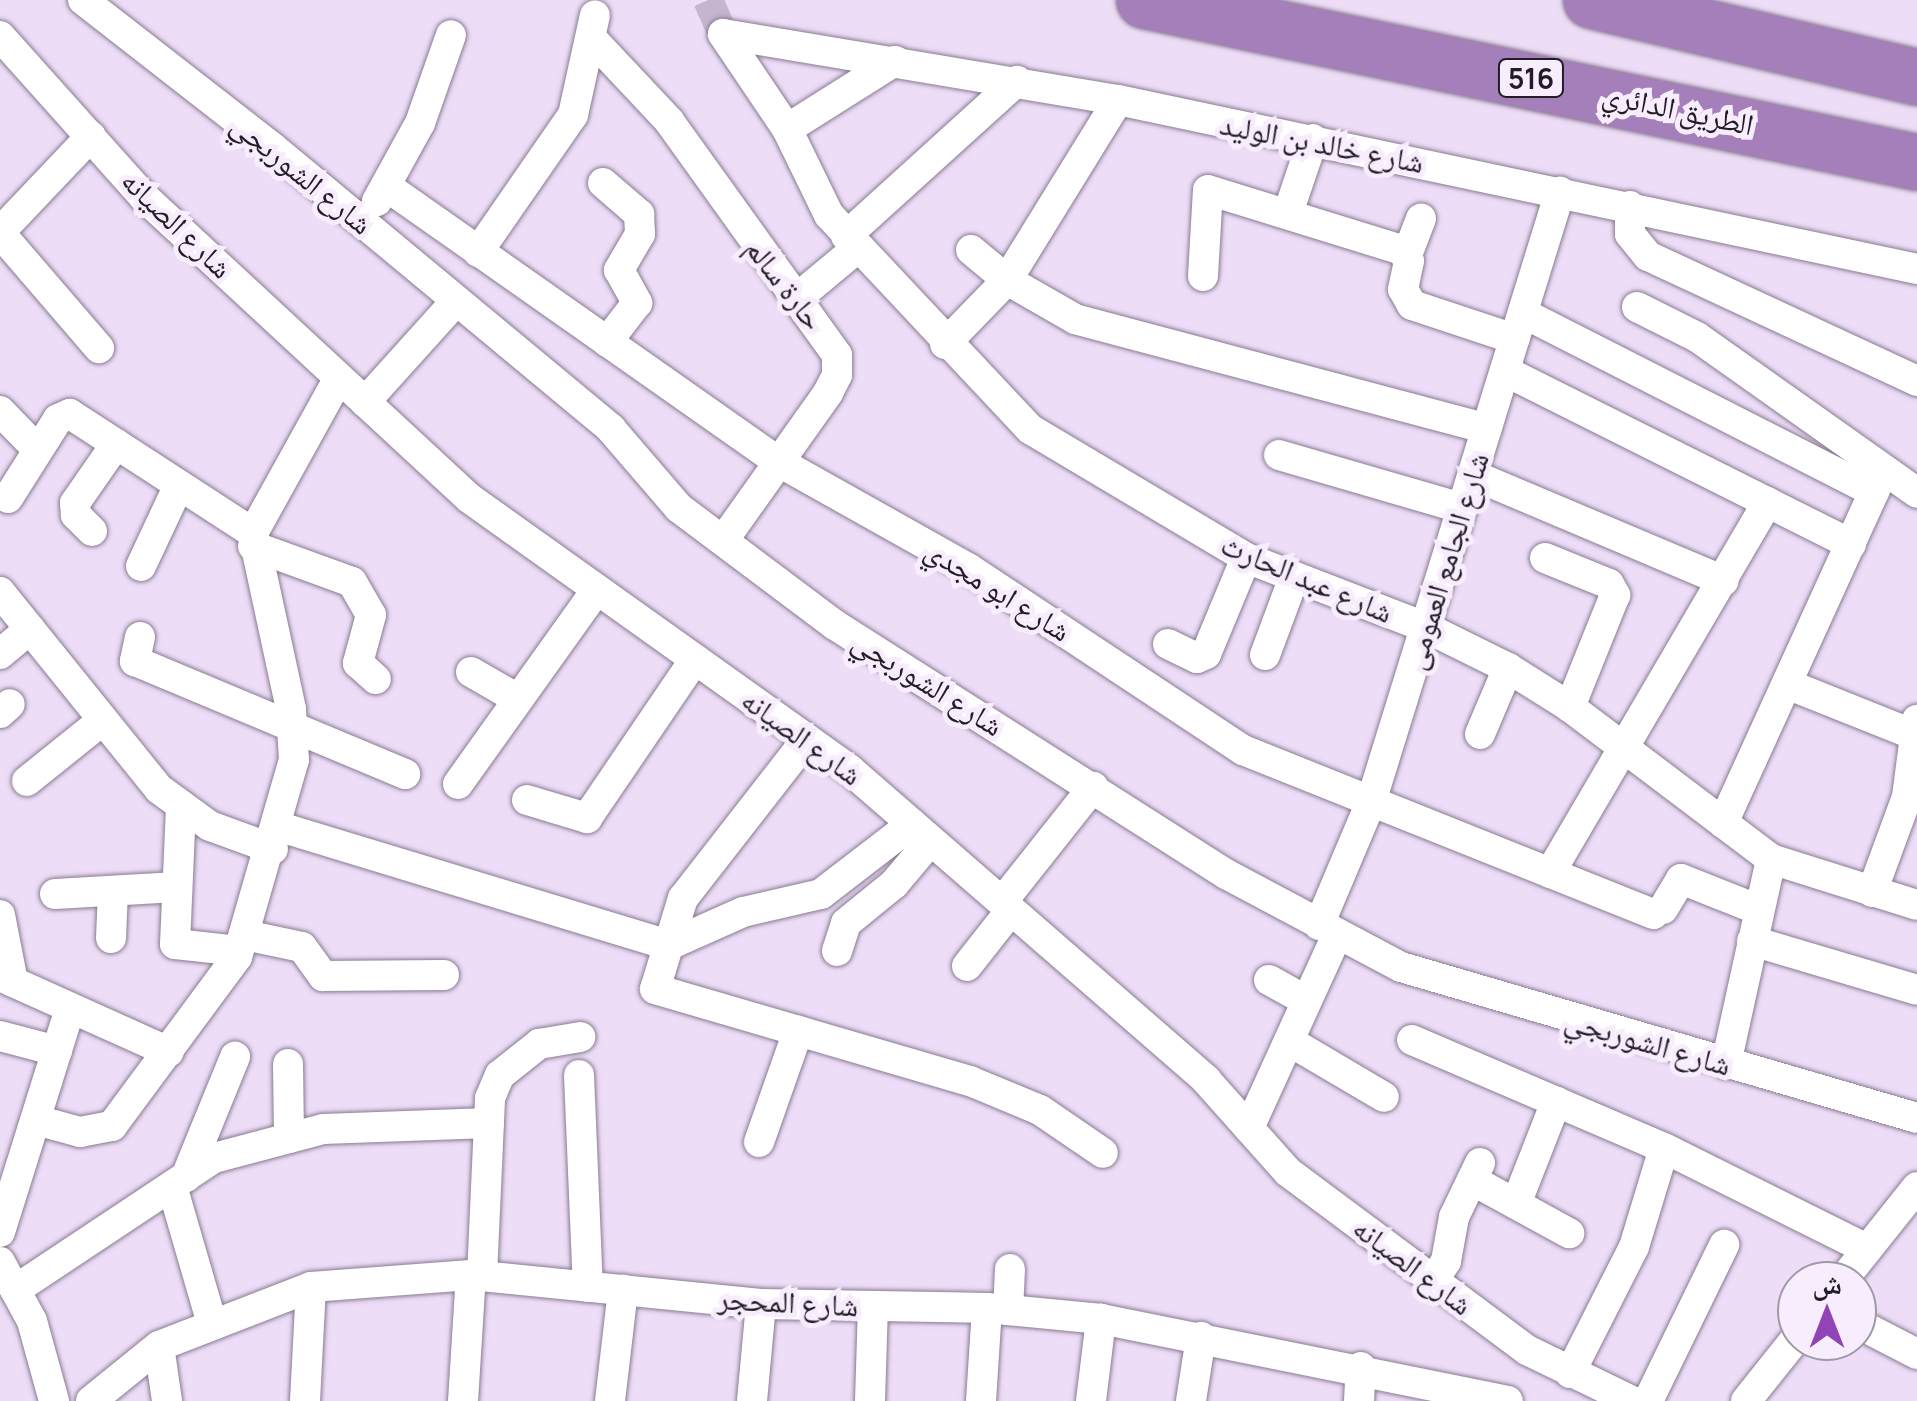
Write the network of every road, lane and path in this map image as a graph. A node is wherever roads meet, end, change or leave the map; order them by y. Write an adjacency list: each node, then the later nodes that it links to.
1 (83, 0): 21 (street, شارع الشوربجي)
2 (1144, 0): 14 (highway, الطريق الدائري / 516)
3 (1591, 0): 8 (highway)
4 (723, 34): 7 (street, شارع خالد بن الوليد); 11 (street, شارع عبد الحارث)
5 (450, 35): 16 (street)
6 (2, 42): 12 (street, شارع الصيانه)
7 (894, 61): 9 (street, شارع خالد بن الوليد); 11 (street)
8 (1917, 77)
9 (1017, 81): 10 (street, شارع خالد بن الوليد); 23 (street)
10 (1118, 100): 13 (street, شارع خالد بن الوليد); 29 (street)
11 (787, 129): 23 (street, شارع عبد الحارث)
12 (91, 136): 22 (street); 39 (street, شارع الصيانه)
13 (1313, 139): 17 (street, شارع خالد بن الوليد); 19 (street)
14 (1917, 162)
15 (602, 183): 34 (street)
16 (386, 186): 21 (street); 25 (street, شارع ابو مجدي)
17 (1560, 192): 18 (street, شارع خالد بن الوليد); 33 (street, شارع الجامع العمومى)
18 (1630, 206): 27 (street, شارع خالد بن الوليد); 40 (street)
19 (1288, 213): 26 (street); 28 (street)
20 (1421, 219): 26 (street)
21 (365, 224): 31 (street, شارع الشوربجي)
22 (0, 232): 36 (street)
23 (851, 242): 30 (street); 35 (street, شارع عبد الحارث)
24 (971, 250): 29 (street)
25 (478, 252): 30 (street, حارة سالم); 34 (street, شارع ابو مجدي)
26 (1406, 255): 33 (street)
27 (1917, 269)
28 (1203, 276)
29 (1007, 280): 35 (street); 44 (street)
30 (796, 299): 48 (street, حارة سالم)
31 (456, 300): 41 (street); 58 (street, شارع الشوربجي)
32 (1637, 307): 38 (street)
33 (1519, 326): 37 (street, شارع الجامع العمومى); 43 (street)
34 (607, 342): 48 (street, شارع ابو مجدي)
35 (945, 344): 60 (street, شارع عبد الحارث)
36 (100, 348)
37 (1505, 371): 44 (street, شارع الجامع العمومى); 54 (street)
38 (1750, 374): 43 (street); 50 (street)
39 (339, 378): 41 (street, شارع الصيانه); 57 (street)
40 (1917, 381)
41 (365, 402): 65 (street, شارع الصيانه)
42 (0, 411): 46 (street)
43 (1717, 412): 50 (street)
44 (1487, 429): 49 (street, شارع الجامع العمومى)
45 (116, 444): 46 (street); 51 (street); 56 (street)
46 (38, 450): 53 (street)
47 (1279, 455): 55 (street)
48 (779, 462): 58 (street, حارة سالم); 91 (street, شارع ابو مجدي)
49 (1473, 475): 55 (street, شارع الجامع العمومى); 64 (street)
50 (1879, 481): 52 (street); 59 (street)
51 (178, 485): 57 (street); 62 (street)
52 (1917, 493)
53 (8, 498)
54 (1768, 502): 59 (street); 64 (street)
55 (1462, 508): 67 (street, شارع الجامع العمومى)
56 (92, 531)
57 (252, 540): 76 (street); 82 (street)
58 (723, 541): 89 (street, شارع الشوربجي)
59 (1851, 544): 77 (street)
60 (1246, 558): 63 (street, شارع عبد الحارث); 70 (street)
61 (1544, 558): 79 (street)
62 (141, 566)
63 (1294, 577): 67 (street, شارع عبد الحارث); 72 (street)
64 (1724, 580): 85 (street)
65 (596, 589): 73 (street, شارع الصيانه); 78 (street)
66 (0, 592): 68 (street)
67 (1426, 627): 74 (street, شارع عبد الحارث); 91 (street, شارع الجامع العمومى)
68 (30, 628): 71 (street); 80 (street)
69 (140, 637): 82 (street)
70 (1168, 644)
71 (0, 654)
72 (1265, 655)
73 (695, 659): 84 (street, شارع الصيانه); 90 (street)
74 (1508, 668): 79 (street, شارع عبد الحارث); 83 (street)
75 (472, 672): 78 (street)
76 (376, 678)
77 (1788, 684): 81 (street); 93 (street)
78 (518, 699): 88 (street)
79 (1570, 707): 85 (street, شارع عبد الحارث)
80 (104, 720): 87 (street); 92 (street)
81 (1915, 727): 100 (street)
82 (294, 730): 86 (street); 95 (street)
83 (1480, 734)
84 (807, 738): 94 (street, شارع الصيانه); 110 (street)
85 (1624, 749): 93 (street, شارع عبد الحارث); 97 (street)
86 (405, 774)
87 (28, 781)
88 (458, 784)
89 (1093, 787): 103 (street); 106 (street, شارع الشوربجي)
90 (526, 800)
91 (1371, 802): 97 (street, شارع ابو مجدي); 106 (street, شارع الجامع العمومى)
92 (181, 806): 95 (street); 98 (street)
93 (1723, 823): 96 (street, شارع عبد الحارث)
94 (922, 832): 103 (street, شارع الصيانه); 110 (street); 111 (street)
95 (276, 838): 109 (street); 110 (street)
96 (1772, 859): 100 (street, شارع عبد الحارث); 104 (street)
97 (1550, 873): 104 (street, شارع ابو مجدي)
98 (178, 888): 99 (street); 109 (street)
99 (114, 891): 101 (street); 107 (street)
100 (1872, 892): 102 (street, شارع عبد الحارث)
101 (55, 894)
102 (1917, 905)
103 (1006, 906): 112 (street); 135 (street, شارع الصيانه)
104 (1759, 910): 108 (street)
105 (0, 915): 114 (street)
106 (1328, 930): 117 (street, شارع الجامع العمومى); 128 (street, شارع الشوربجي)
107 (111, 938)
108 (1752, 940): 116 (street); 128 (street)
109 (242, 943): 113 (street); 125 (street)
110 (668, 945): 119 (street)
111 (837, 951)
112 (967, 966)
113 (444, 975)
114 (7, 979): 118 (street)
115 (1270, 980): 117 (street)
116 (1917, 990)
117 (1307, 1000): 123 (street, شارع الجامع العمومى)
118 (70, 1008): 124 (street); 125 (street)
119 (798, 1030): 137 (street); 139 (street)
120 (0, 1036): 124 (street)
121 (580, 1036): 134 (street)
122 (1412, 1040): 131 (street)
123 (1289, 1041): 130 (street); 135 (street, شارع الجامع العمومى)
124 (57, 1052): 133 (street)
125 (169, 1052): 133 (street)
126 (234, 1057): 140 (street)
127 (288, 1064): 136 (street)
128 (1726, 1064): 132 (street, شارع الشوربجي)
129 (579, 1074): 153 (street)
130 (1384, 1097)
131 (1556, 1102): 138 (street); 142 (street)
132 (1917, 1118)
133 (36, 1120): 143 (street)
134 (489, 1124): 136 (street); 150 (street)
135 (1249, 1128): 151 (street, شارع الصيانه)
136 (289, 1138): 140 (street)
137 (760, 1142)
138 (1664, 1148): 146 (street); 167 (street)
139 (1103, 1153)
140 (179, 1181): 154 (street); 160 (street)
141 (1917, 1187): 146 (street)
142 (1516, 1204): 144 (street); 151 (street)
143 (0, 1232)
144 (1569, 1233)
145 (1724, 1245): 168 (street)
146 (1867, 1249): 147 (street)
147 (1858, 1261)
148 (0, 1262): 154 (street)
149 (1010, 1268): 158 (street)
150 (477, 1276): 152 (street, شارع المحجر); 153 (street, شارع المحجر); 173 (street)
151 (1432, 1282): 167 (street, شارع الصيانه)
152 (310, 1286): 160 (street, شارع المحجر); 172 (street)
153 (588, 1286): 155 (street, شارع المحجر)
154 (15, 1290): 169 (street)
155 (623, 1290): 156 (street, شارع المحجر); 174 (street)
156 (762, 1304): 157 (street, شارع المحجر); 175 (street)
157 (873, 1306): 158 (street, شارع المحجر); 176 (street)
158 (998, 1309): 159 (street, شارع المحجر); 177 (street)
159 (1101, 1319): 162 (street, شارع المحجر); 178 (street)
160 (212, 1324): 163 (street, شارع المحجر)
161 (1877, 1333): 164 (street)
162 (1202, 1338): 166 (street, شارع المحجر); 179 (street)
163 (158, 1346): 170 (street, شارع المحجر); 171 (street)
164 (1917, 1354)
165 (1778, 1361): 182 (street)
166 (1361, 1367): 180 (street); 181 (street, شارع المحجر)
167 (1570, 1373): 168 (street, شارع الصيانه)
168 (1629, 1400)
169 (54, 1401)
170 (91, 1401)
171 (167, 1401)
172 (305, 1401)
173 (462, 1401)
174 (610, 1401)
175 (752, 1401)
176 (870, 1401)
177 (981, 1401)
178 (1090, 1401)
179 (1191, 1401)
180 (1359, 1401)
181 (1508, 1401)
182 (1746, 1401)

